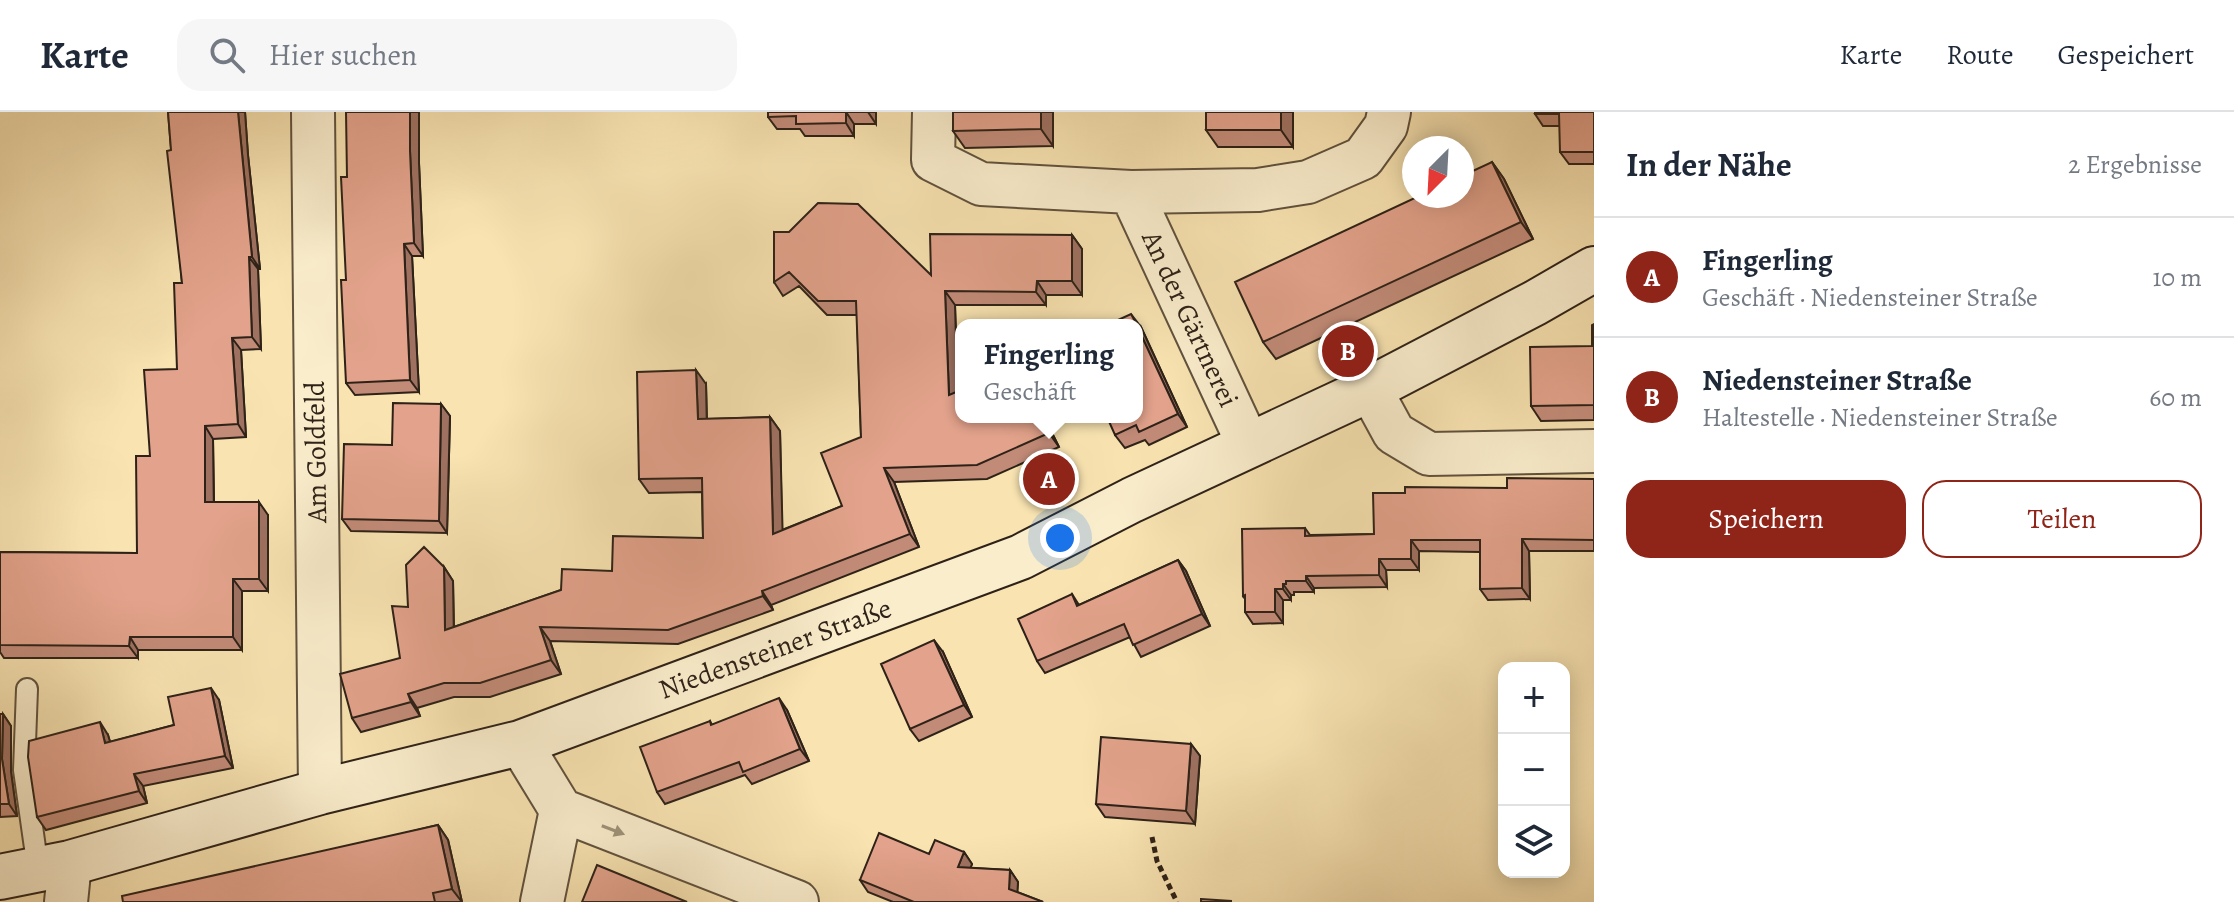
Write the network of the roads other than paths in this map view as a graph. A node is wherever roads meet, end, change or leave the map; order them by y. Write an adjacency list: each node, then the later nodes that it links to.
1 (313, 112): 11 (street, Am Goldfeld)
2 (934, 112): 4 (street, An der Gärtnerei)
3 (1389, 112): 4 (street, An der Gärtnerei)
4 (1131, 192): 7 (street, An der Gärtnerei)
5 (1594, 269): 6 (main road, Niedensteiner Straße)
6 (1370, 389): 7 (main road, Niedensteiner Straße); 8 (street)
7 (1249, 446): 10 (main road, Niedensteiner Straße)
8 (1594, 451)
9 (27, 689): 13 (lane)
10 (520, 743): 11 (main road, Niedensteiner Straße); 12 (street)
11 (320, 792): 13 (main road, Niedensteiner Straße)
12 (561, 810): 14 (street); 15 (street, one-way to 15)
13 (43, 878)
14 (542, 902)
15 (797, 902)

